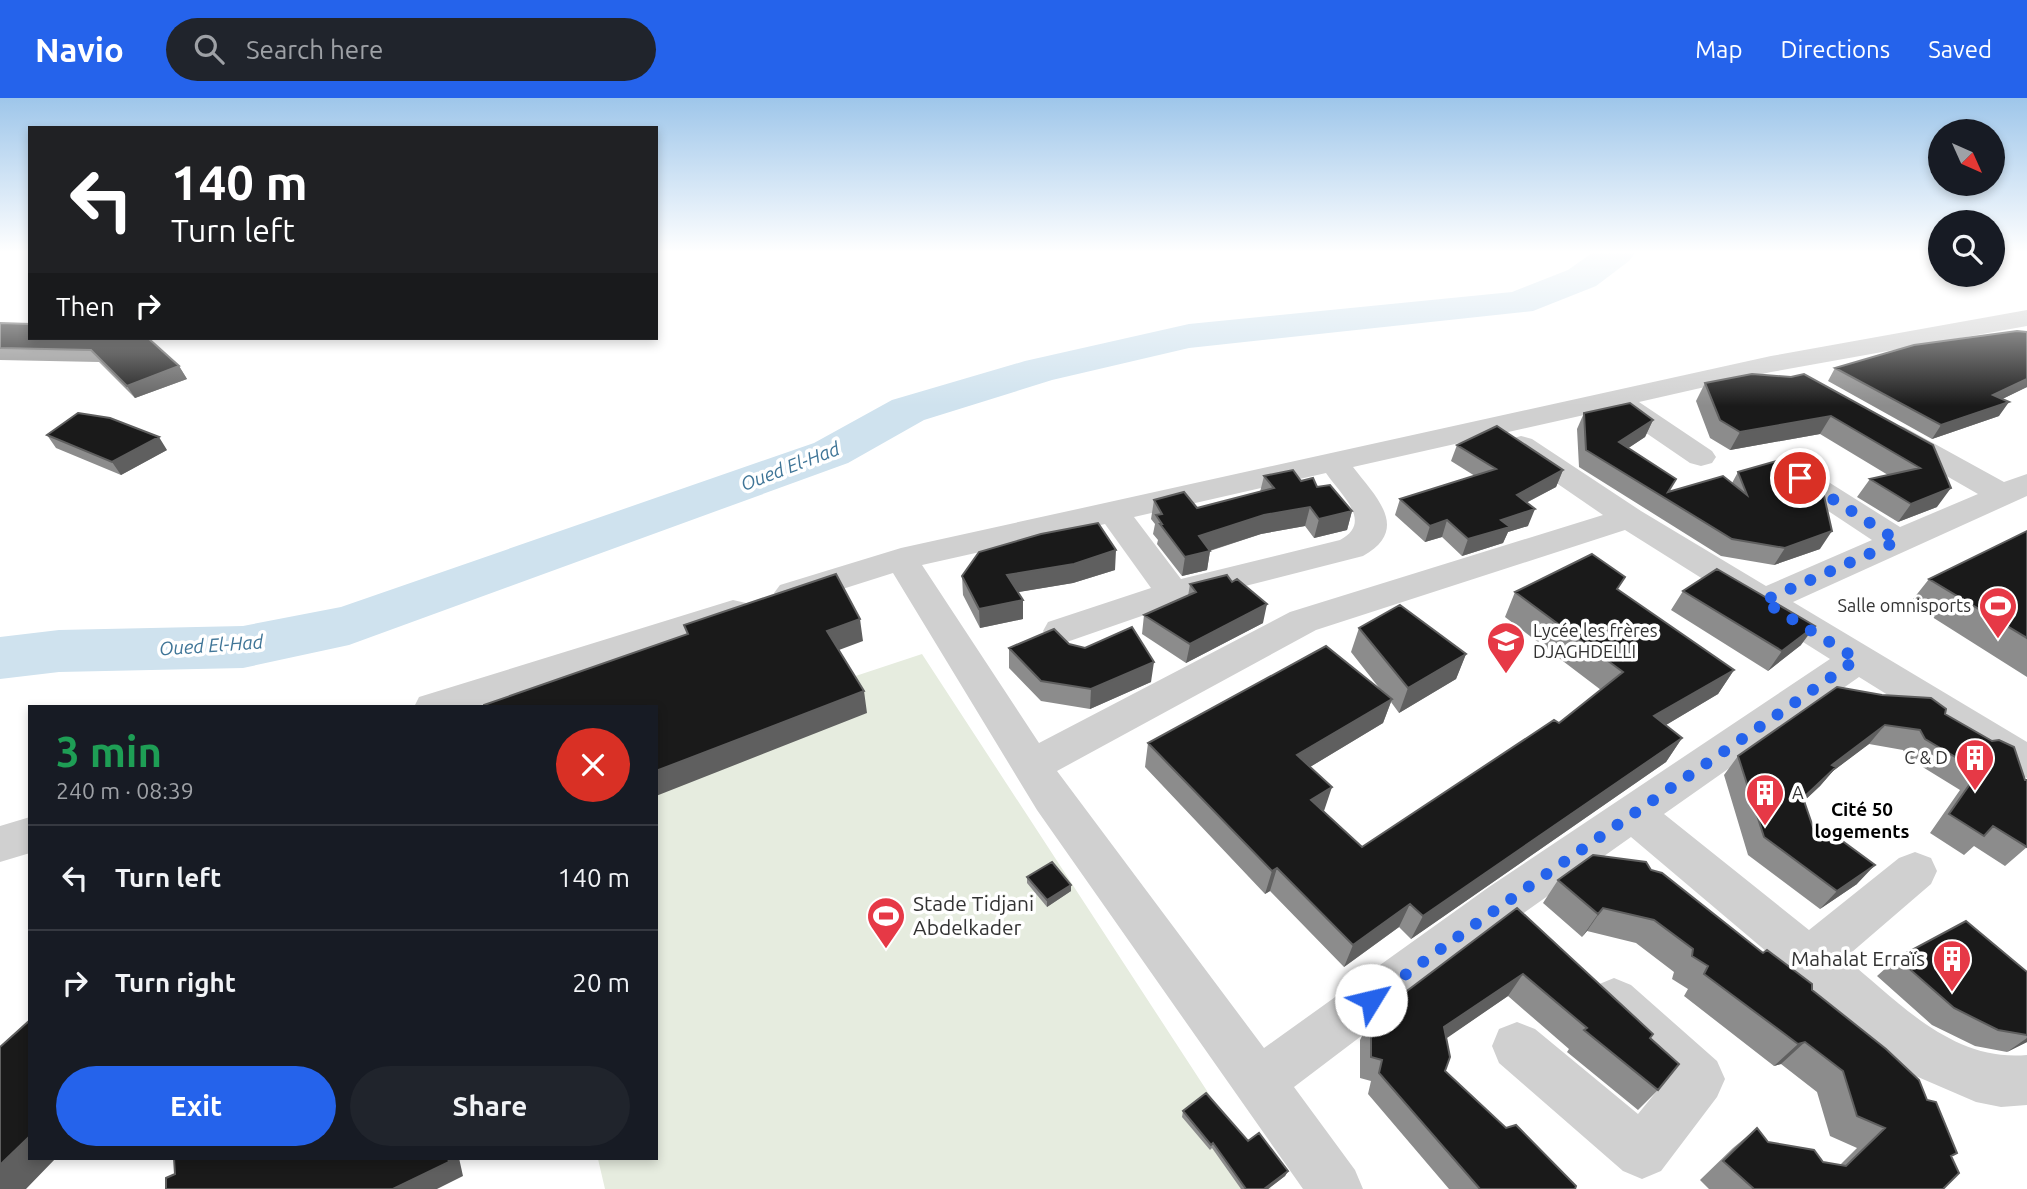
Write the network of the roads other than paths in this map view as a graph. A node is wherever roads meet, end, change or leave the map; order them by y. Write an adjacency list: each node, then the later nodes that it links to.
1 (2027, 318): 2 (street)
2 (1771, 364): 3 (street); 4 (street)
3 (1805, 383)
4 (1614, 398): 6 (street); 7 (street)
5 (1864, 416): 10 (street)
6 (1492, 426): 8 (street); 12 (street)
7 (1701, 457)
8 (1333, 461): 11 (street); 15 (street)
9 (1800, 478): 13 (street)
10 (2015, 490): 13 (street)
11 (1113, 511): 14 (street); 15 (street)
12 (1629, 518): 16 (street); 21 (street)
13 (1898, 541): 16 (street)
14 (901, 559): 19 (street); 21 (street)
15 (1172, 593): 17 (street)
16 (1763, 601): 18 (street)
17 (1060, 631)
18 (1857, 659): 20 (street); 22 (street)
19 (439, 705)
20 (2027, 762)
21 (1032, 765): 30 (street)
22 (1634, 815): 26 (street); 30 (street)
23 (28, 836): 24 (street)
24 (0, 844)
25 (1915, 871): 26 (street)
26 (1808, 960): 29 (street)
27 (1576, 966): 28 (street)
28 (1517, 1046)
29 (2027, 1080)
30 (1259, 1082): 31 (street)
31 (1336, 1189)

